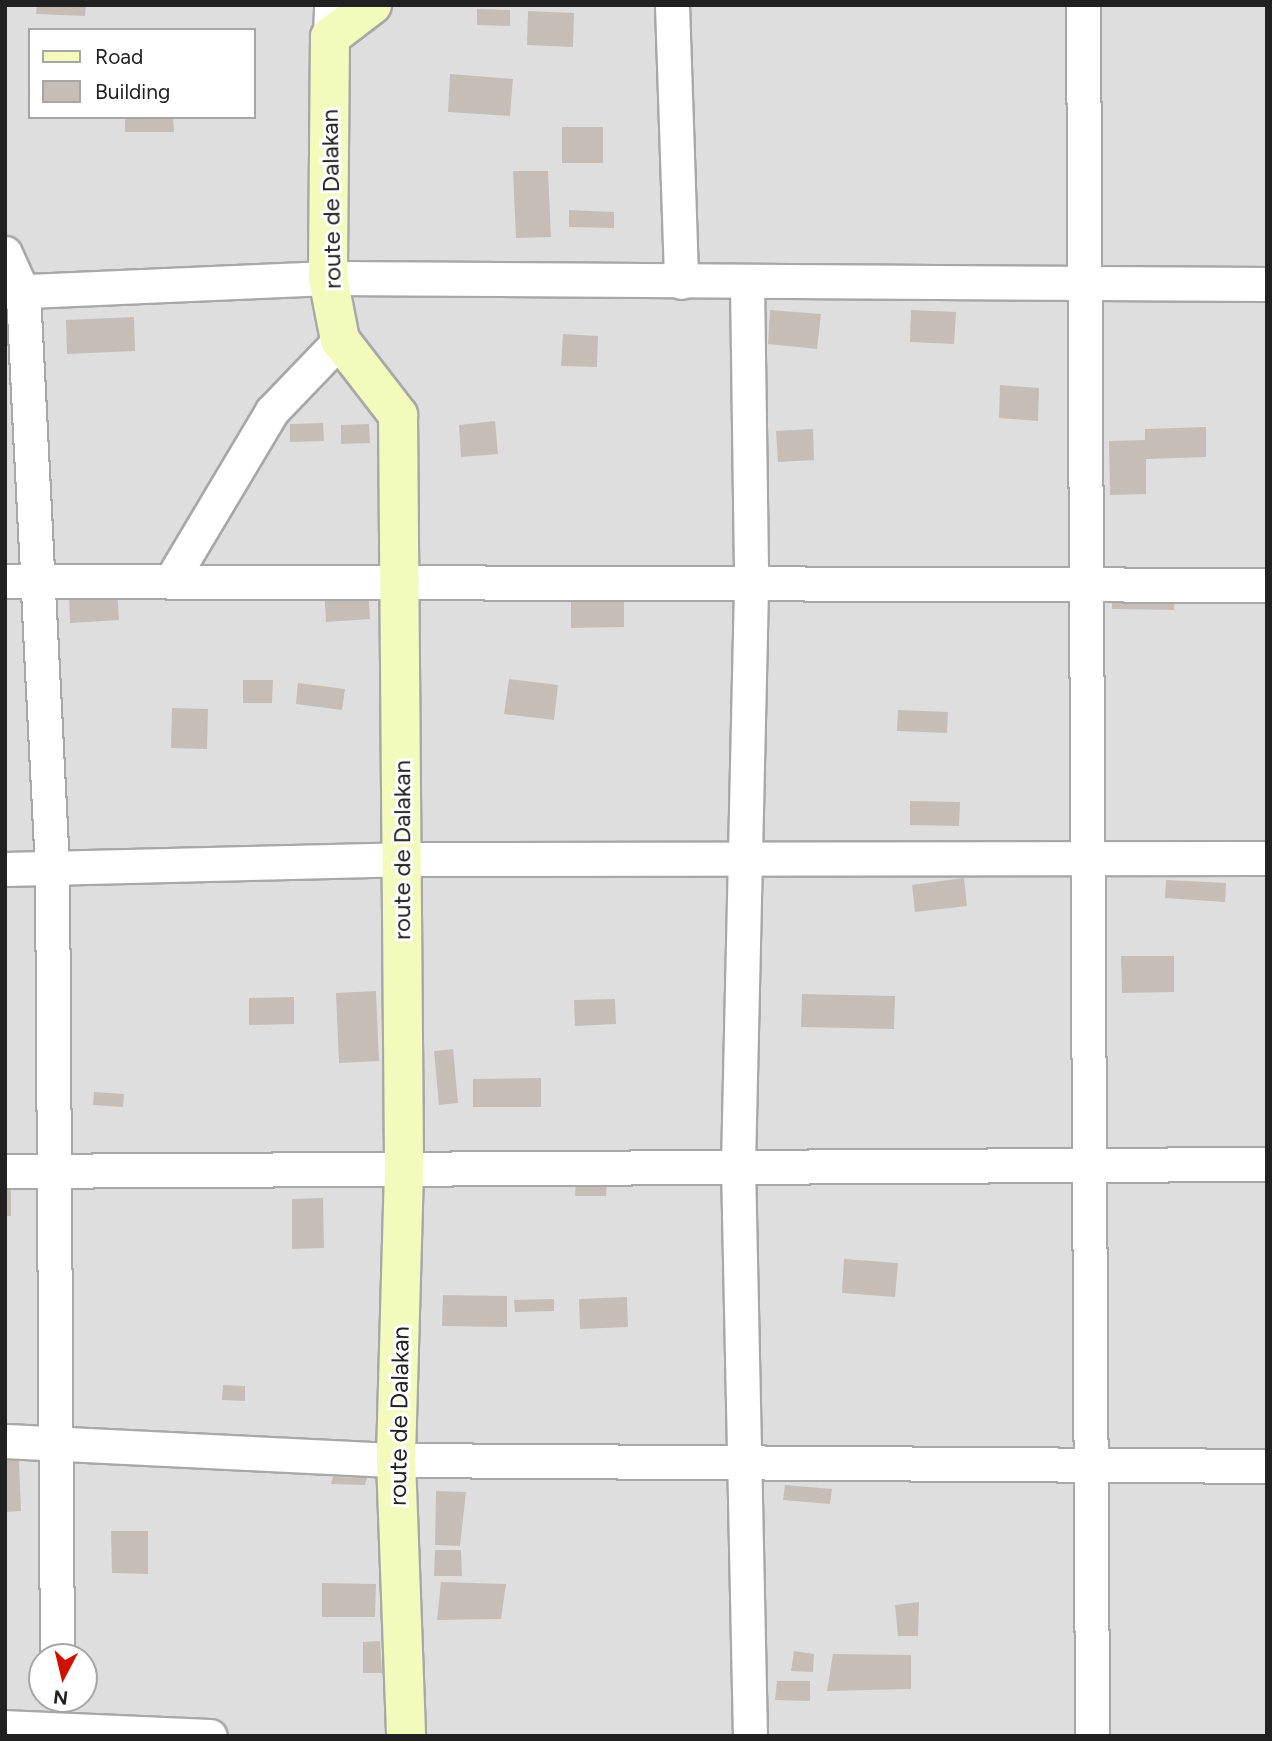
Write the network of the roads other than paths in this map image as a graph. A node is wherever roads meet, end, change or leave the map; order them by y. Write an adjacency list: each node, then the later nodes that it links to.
1 (372, 5): 4 (street, route de Dalakan)
2 (672, 5): 7 (street)
3 (1083, 5): 9 (street)
4 (330, 21): 6 (street, route de Dalakan)
5 (5, 253): 11 (street)
6 (328, 278): 7 (street); 11 (street); 12 (street, route de Dalakan)
7 (681, 282): 8 (street)
8 (747, 283): 9 (street); 19 (street)
9 (1086, 285): 10 (street); 18 (street)
10 (1267, 285)
11 (14, 293): 15 (street)
12 (340, 340): 13 (street); 16 (street, route de Dalakan)
13 (173, 577): 15 (street); 16 (street)
14 (5, 581): 15 (street)
15 (38, 582): 24 (street)
16 (400, 583): 19 (street); 23 (street, route de Dalakan)
17 (1267, 585): 18 (street)
18 (1087, 586): 19 (street); 20 (street)
19 (751, 588): 21 (street)
20 (1088, 857): 21 (street); 22 (street); 26 (street)
21 (742, 858): 23 (street); 28 (street)
22 (1267, 858)
23 (402, 859): 24 (street); 29 (street, route de Dalakan)
24 (52, 868): 25 (street); 31 (street)
25 (5, 869)
26 (1092, 1164): 27 (street); 28 (street); 36 (street)
27 (1267, 1164)
28 (738, 1166): 29 (street); 34 (street)
29 (404, 1170): 31 (street); 35 (street, route de Dalakan)
30 (5, 1171): 31 (street)
31 (53, 1172): 32 (street)
32 (55, 1438): 33 (street); 35 (street); 38 (street)
33 (5, 1441)
34 (747, 1458): 35 (street); 36 (street); 43 (street)
35 (396, 1460): 42 (street, route de Dalakan)
36 (1091, 1464): 37 (street); 44 (street)
37 (1267, 1466)
38 (57, 1643)
39 (57, 1721): 40 (street); 41 (street)
40 (5, 1727)
41 (210, 1736)
42 (406, 1736)
43 (750, 1736)
44 (1092, 1736)

